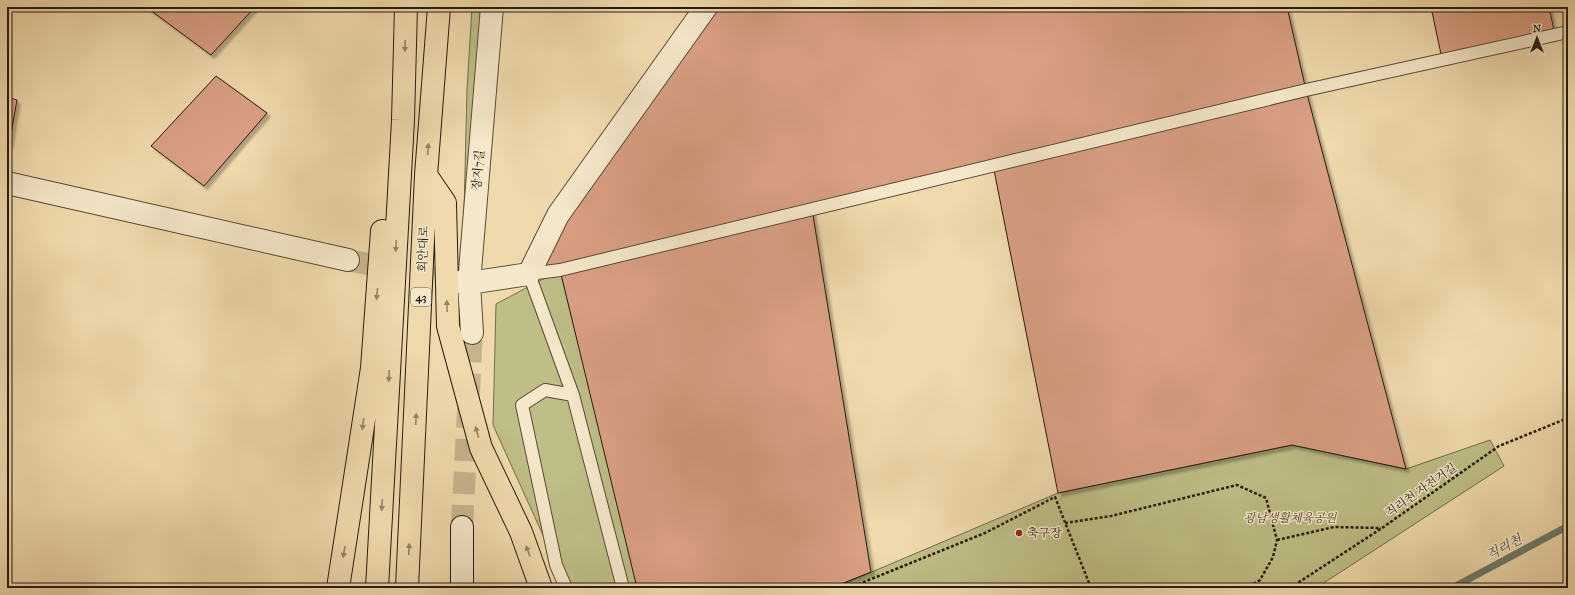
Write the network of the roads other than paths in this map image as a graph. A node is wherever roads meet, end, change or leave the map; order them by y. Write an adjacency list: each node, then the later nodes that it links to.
1 (406, 7): 8 (highway, 43, one-way to 8)
2 (438, 7): 6 (highway, 회안대로 / 43, one-way to 2)
3 (492, 7): 11 (street, 장지7길)
4 (706, 7): 10 (street)
5 (1568, 32): 10 (lane)
6 (426, 175): 17 (highway, 회안대로 / 43, one-way to 6); 19 (highway, one-way to 6)
7 (7, 183): 9 (street)
8 (399, 204): 15 (highway, one-way to 15); 16 (highway, 43, one-way to 16)
9 (348, 260)
10 (529, 274): 11 (street); 13 (lane)
11 (462, 282): 12 (street, 장지7길)
12 (472, 333)
13 (573, 395): 20 (lane); 21 (lane)
14 (462, 527): 18 (street)
15 (338, 588)
16 (377, 588)
17 (407, 588)
18 (462, 588)
19 (541, 588)
20 (566, 588)
21 (623, 588)

